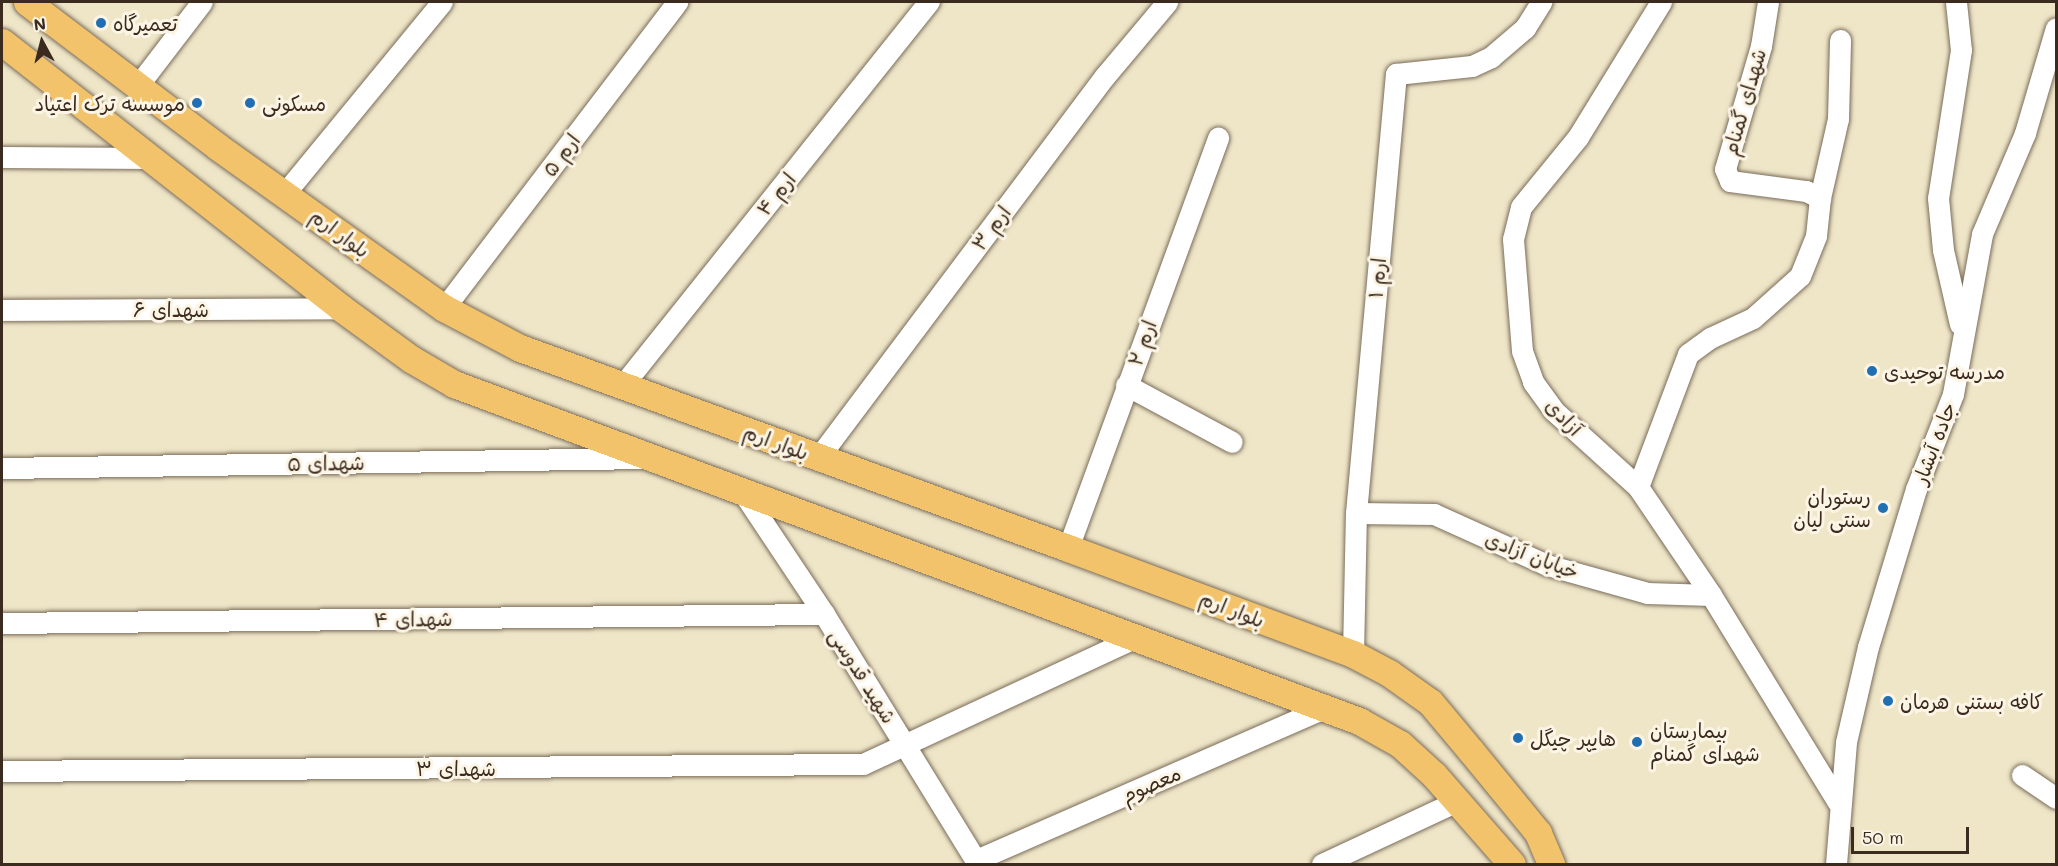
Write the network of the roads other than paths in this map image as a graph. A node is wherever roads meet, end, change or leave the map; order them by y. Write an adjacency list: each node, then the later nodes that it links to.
1 (27, 2): 14 (main road, بلوار ارم)
2 (202, 2): 14 (street)
3 (442, 2): 18 (street)
4 (677, 2): 21 (street, ارم ۵)
5 (929, 2): 25 (street, ارم ۴)
6 (1167, 2): 28 (street, ارم ۳)
7 (1541, 2): 32 (street, ارم ۱)
8 (1661, 2): 30 (street, آزادی)
9 (1768, 2): 19 (street, شهدای گمنام)
10 (1956, 2): 23 (street)
11 (2056, 28): 23 (street, جاده آبشار)
12 (1840, 40): 19 (street)
13 (2, 42): 17 (main road)
14 (139, 84): 18 (main road, بلوار ارم)
15 (1218, 138): 24 (street, ارم ۲)
16 (2, 157): 17 (street)
17 (151, 158): 20 (main road)
18 (285, 194): 21 (main road, بلوار ارم)
19 (1820, 198): 30 (street)
20 (341, 308): 22 (street, شهدای ۶); 27 (main road)
21 (444, 308): 25 (main road, بلوار ارم)
22 (2, 310)
23 (1963, 340): 45 (street, جاده آبشار)
24 (1126, 385): 26 (street); 33 (street, ارم ۲)
25 (622, 386): 28 (main road, بلوار ارم)
26 (1232, 442)
27 (650, 458): 29 (street, شهدای ۵); 31 (main road)
28 (818, 458): 33 (main road, بلوار ارم)
29 (2, 468)
30 (1638, 487): 34 (street, آزادی)
31 (742, 491): 35 (street, شهید قدوسی); 37 (main road)
32 (1356, 513): 34 (street, خیابان آزادی); 38 (street, ارم ۱)
33 (1068, 548): 38 (main road, بلوار ارم)
34 (1711, 595): 45 (street, آزادی)
35 (824, 614): 36 (street, شهدای ۴); 40 (street, شهید قدوسی)
36 (2, 623)
37 (1137, 637): 39 (main road); 40 (street, شهدای ۳)
38 (1353, 654): 46 (main road, بلوار ارم)
39 (1326, 707): 44 (main road); 47 (street, معصوم)
40 (905, 745): 41 (street, شهدای ۳); 47 (street, شهید قدوسی)
41 (2, 771)
42 (2022, 776): 43 (street)
43 (2056, 798)
44 (1460, 800): 48 (street); 49 (main road)
45 (1838, 802): 52 (street, جاده آبشار)
46 (1539, 833): 50 (main road, بلوار ارم); 51 (street)
47 (977, 862)
48 (1322, 864)
49 (1511, 864)
50 (1551, 864)
51 (1563, 864)
52 (1836, 864)

